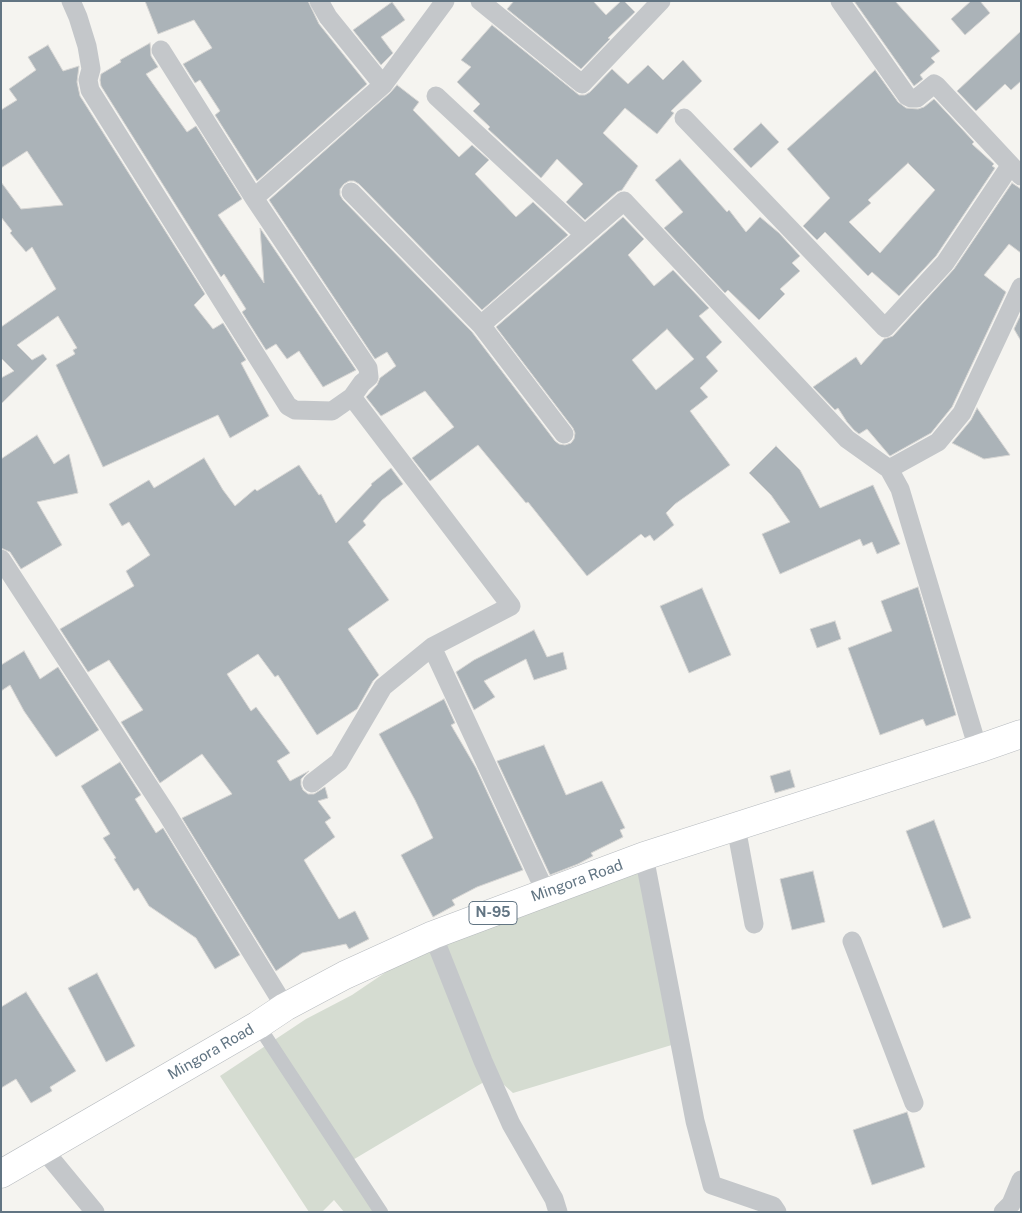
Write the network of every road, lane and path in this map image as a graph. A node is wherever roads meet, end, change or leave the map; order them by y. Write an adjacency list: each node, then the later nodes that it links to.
1 (71, 1): 17 (street)
2 (319, 1): 8 (street)
3 (445, 1): 8 (street)
4 (480, 1): 5 (street)
5 (661, 1)
6 (840, 1): 11 (street)
7 (161, 50): 13 (street)
8 (383, 85): 13 (street)
9 (436, 96): 14 (street)
10 (684, 118): 11 (street)
11 (1015, 171)
12 (351, 192): 16 (street)
13 (254, 198): 17 (street)
14 (585, 236): 16 (street); 19 (street)
15 (1021, 286): 19 (street)
16 (482, 325): 18 (street)
17 (352, 397): 21 (street)
18 (564, 434)
19 (890, 469): 23 (street)
20 (1, 559): 31 (street)
21 (432, 647): 24 (street); 27 (street)
22 (1021, 734): 23 (main road, Mingora Road / N-95)
23 (978, 749): 25 (main road, Mingora Road / N-95)
24 (312, 784)
25 (736, 827): 26 (main road, Mingora Road / N-95); 28 (street)
26 (644, 856): 27 (main road, Mingora Road / N-95); 40 (street)
27 (546, 893): 29 (main road, Mingora Road / N-95)
28 (754, 924)
29 (433, 935): 31 (main road, Mingora Road / N-95); 39 (street)
30 (852, 941): 33 (street)
31 (285, 1007): 32 (main road, Mingora Road / N-95)
32 (258, 1024): 34 (main road, Mingora Road / N-95); 38 (street)
33 (914, 1103)
34 (43, 1149): 35 (main road, Mingora Road / N-95); 37 (street)
35 (1, 1174)
36 (1021, 1180): 41 (street)
37 (95, 1212)
38 (381, 1212)
39 (558, 1212)
40 (776, 1212)
41 (1003, 1212)

